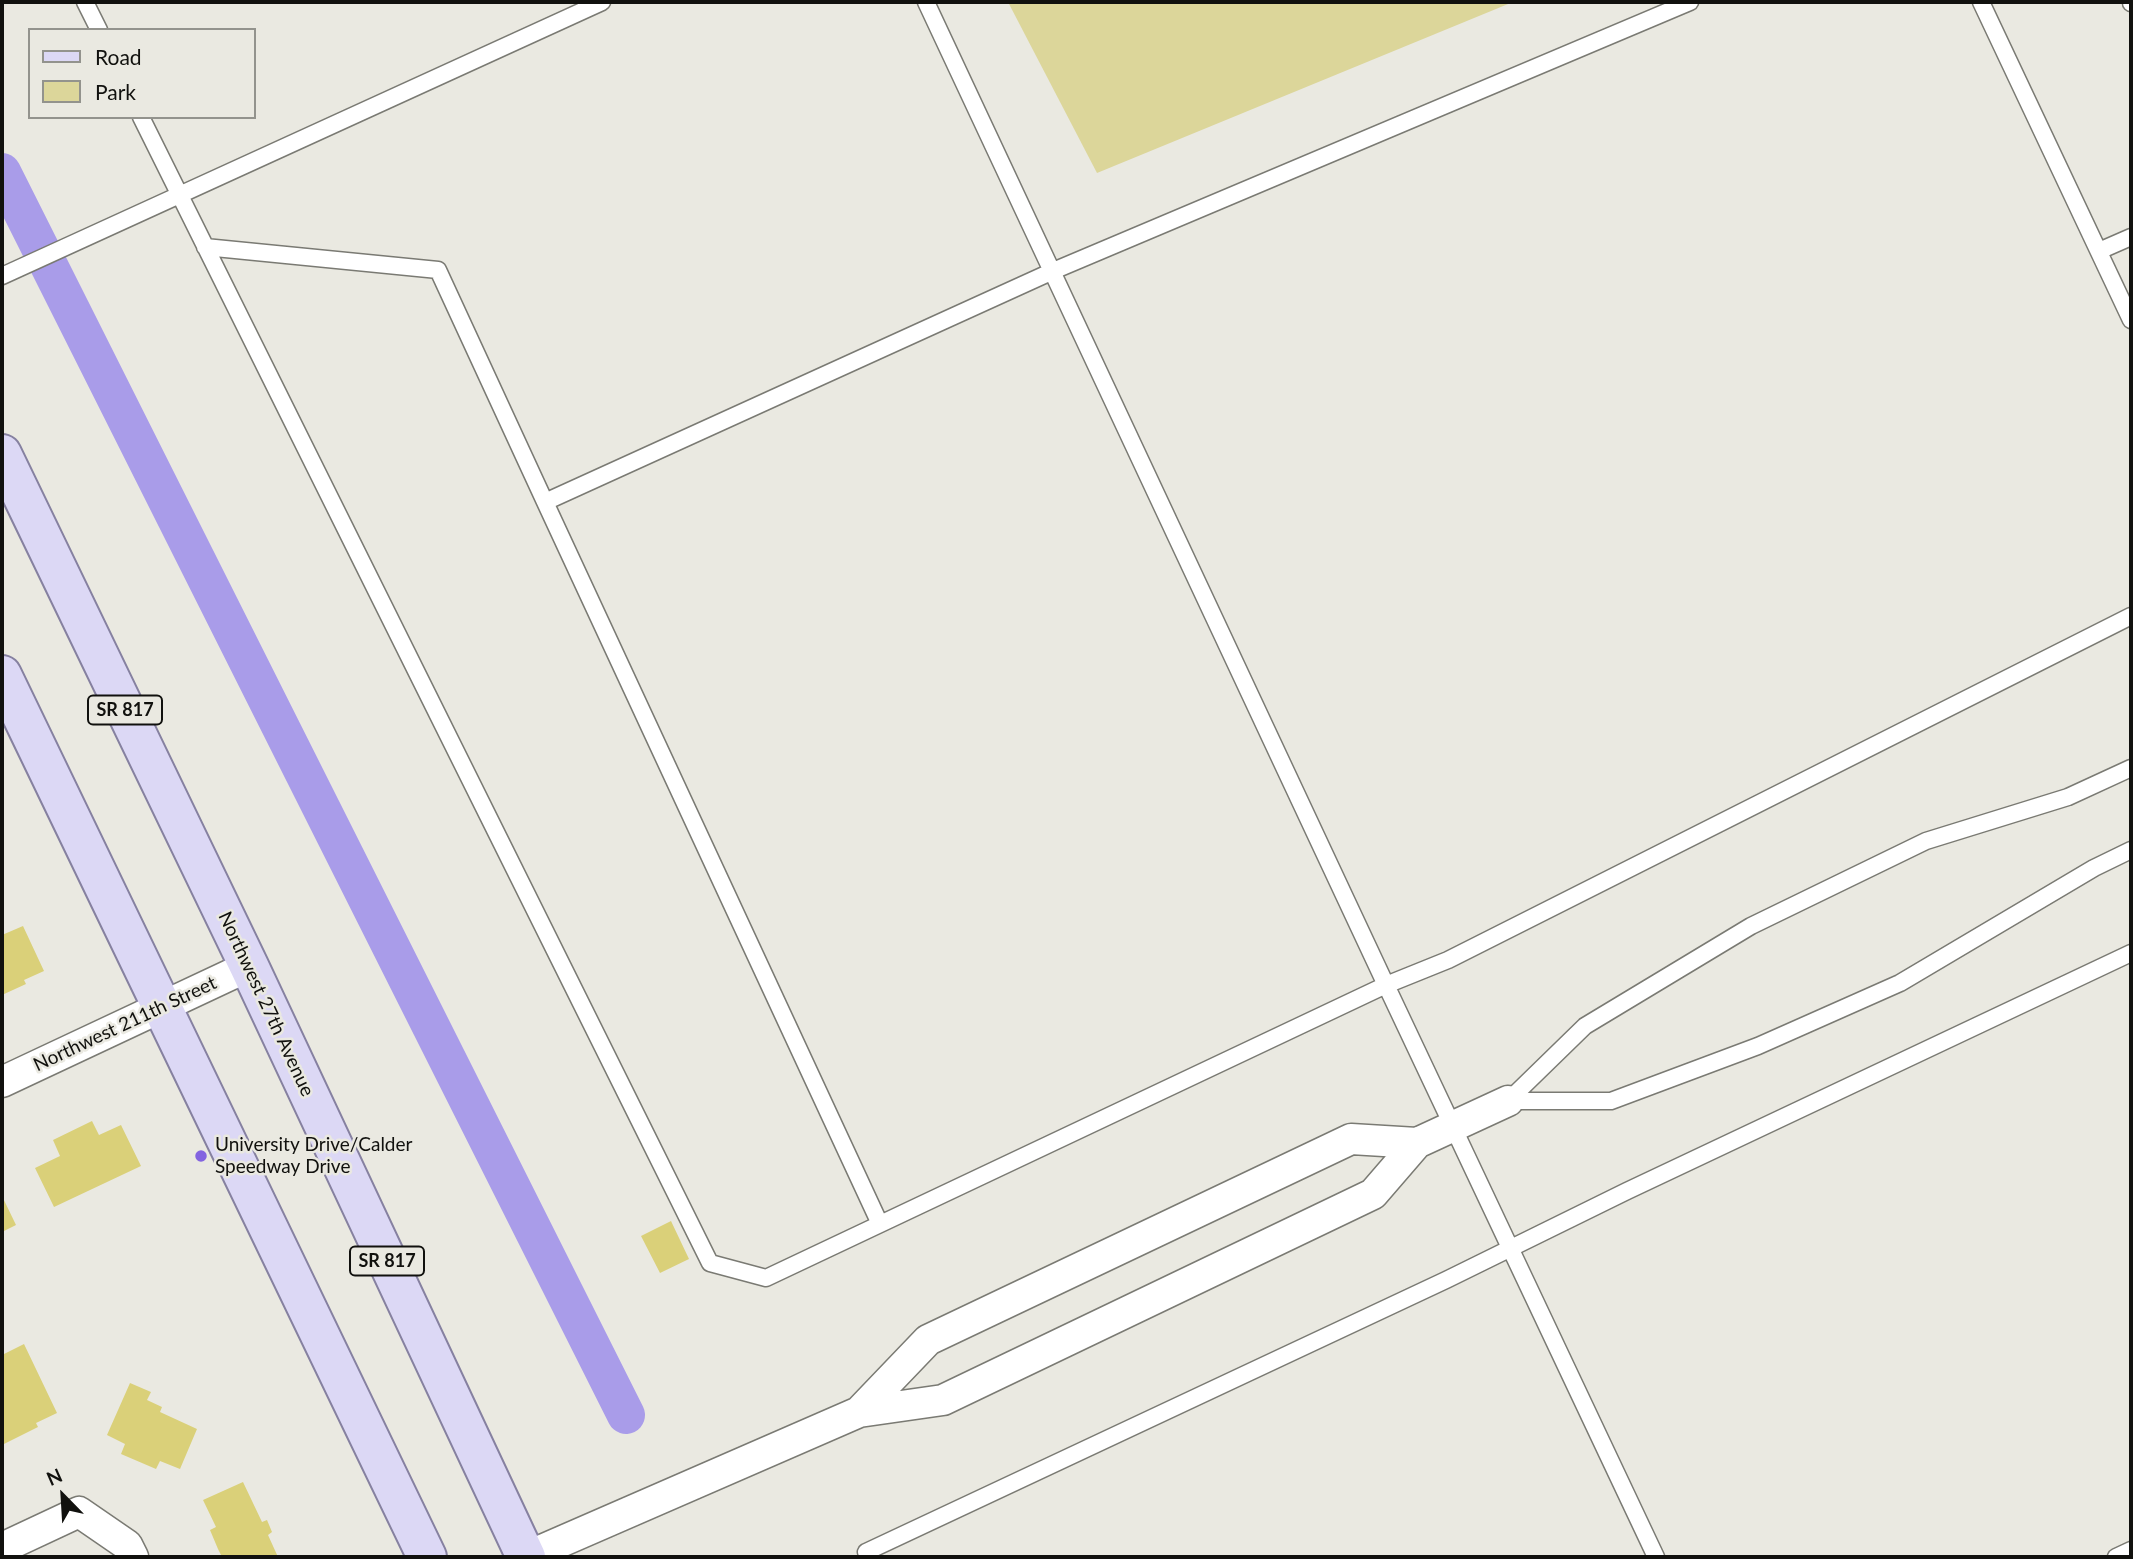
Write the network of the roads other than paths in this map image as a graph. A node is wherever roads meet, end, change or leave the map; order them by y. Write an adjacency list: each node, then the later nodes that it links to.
1 (85, 2): 6 (lane)
2 (602, 2): 8 (lane)
3 (926, 2): 12 (lane)
4 (1690, 2): 12 (lane)
5 (1981, 2): 11 (lane)
6 (98, 28)
7 (142, 119): 8 (lane)
8 (179, 195): 10 (lane); 13 (lane)
9 (2131, 237): 11 (lane)
10 (205, 247): 16 (lane); 29 (lane)
11 (2099, 251): 14 (lane)
12 (1052, 271): 16 (lane); 23 (lane)
13 (2, 276)
14 (2131, 320)
15 (2, 454): 22 (main road, Northwest 27th Avenue / SR 817)
16 (545, 502): 29 (lane)
17 (2131, 616): 23 (lane)
18 (2, 675): 24 (main road)
19 (2131, 768): 26 (lane)
20 (2131, 850): 26 (lane)
21 (2131, 953): 30 (lane)
22 (249, 966): 24 (street, Northwest 211th Street); 36 (main road, Northwest 27th Avenue / SR 817)
23 (1386, 985): 27 (lane); 29 (lane)
24 (160, 1007): 25 (street, Northwest 211th Street); 35 (main road)
25 (2, 1082)
26 (1508, 1101): 27 (street)
27 (1452, 1126): 28 (street); 30 (lane)
28 (1417, 1143): 31 (street); 31 (street)
29 (880, 1224)
30 (1510, 1248): 37 (lane); 38 (lane)
31 (859, 1412): 36 (street)
32 (2, 1548): 34 (street)
33 (2131, 1550): 39 (lane)
34 (133, 1557)
35 (427, 1557)
36 (526, 1557)
37 (869, 1557)
38 (1656, 1557)
39 (2116, 1557)

